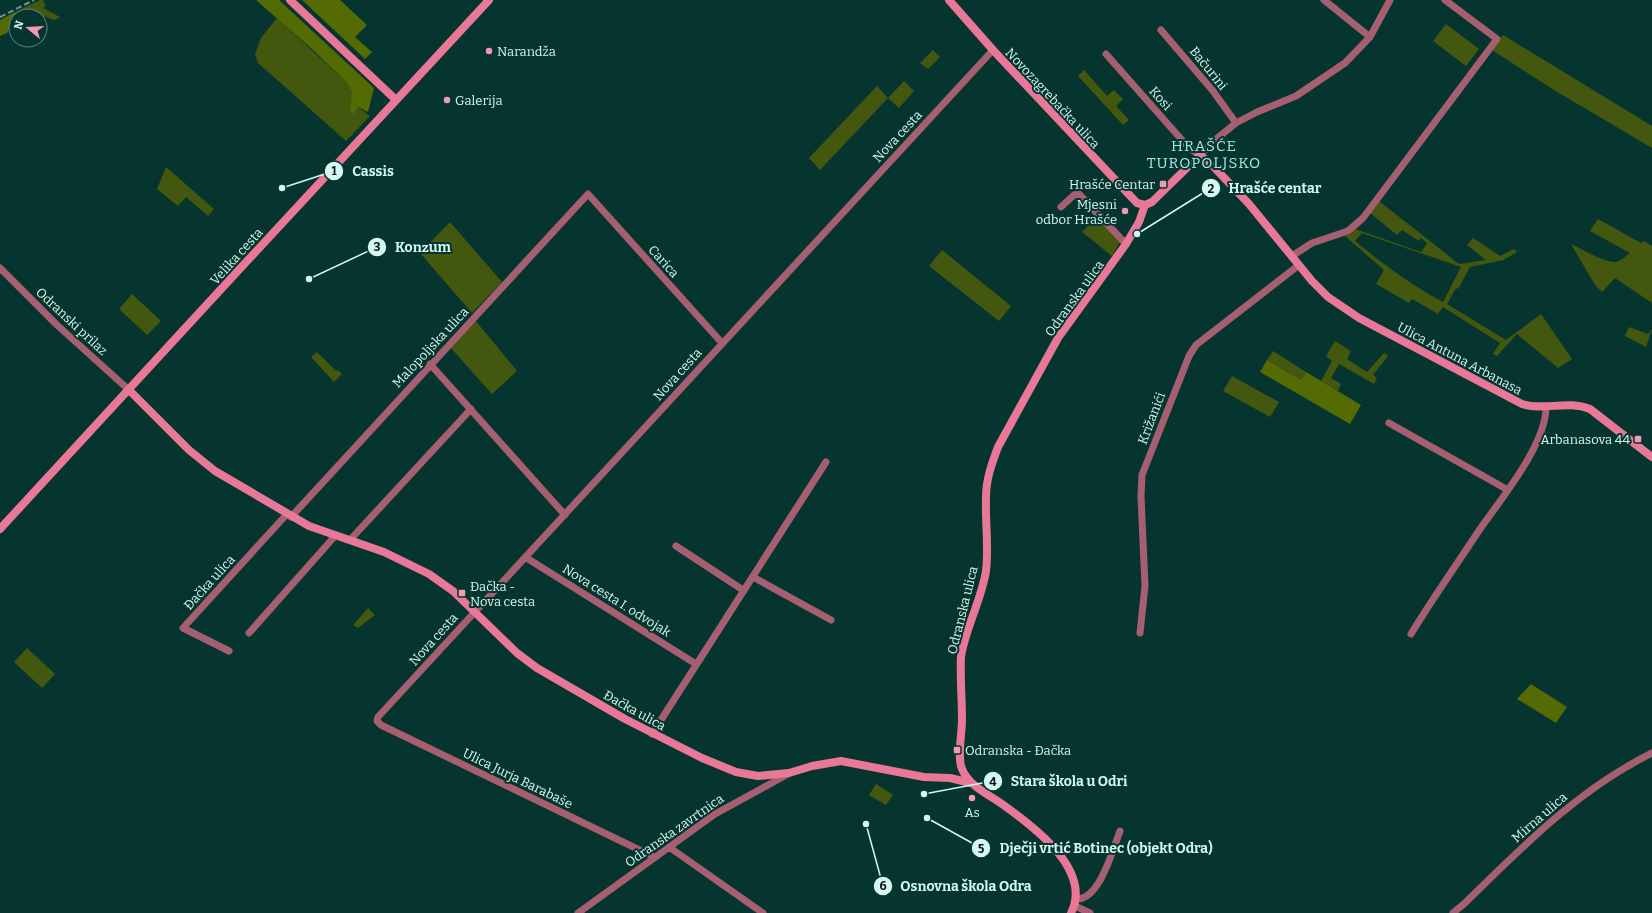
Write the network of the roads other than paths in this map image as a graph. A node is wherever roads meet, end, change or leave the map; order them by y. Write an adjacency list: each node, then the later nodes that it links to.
1 (290, 0): 11 (main road)
2 (489, 0): 11 (main road, Velika cesta)
3 (949, 0): 9 (main road, Novozagrebačka ulica)
4 (1324, 0): 8 (street)
5 (1390, 0): 8 (street)
6 (1445, 0): 18 (street)
7 (1161, 30): 12 (street, Bačurini)
8 (1370, 37): 12 (street)
9 (993, 50): 15 (main road, Novozagrebačka ulica); 21 (street, Nova cesta)
10 (1106, 54): 13 (street, Kosi)
11 (395, 99): 23 (main road, Velika cesta)
12 (1236, 123): 13 (street)
13 (1200, 155): 15 (main road); 18 (main road, Ulica Antuna Arbanasa)
14 (588, 194): 21 (street, Carica); 22 (street, Malopoljska ulica)
15 (1145, 205): 17 (main road, Odranska ulica)
16 (1061, 208): 17 (street)
17 (1126, 244): 49 (main road, Odranska ulica)
18 (1292, 256): 19 (main road, Ulica Antuna Arbanasa)
19 (1299, 265): 24 (main road, Ulica Antuna Arbanasa); 42 (street, Križanići)
20 (0, 268): 23 (street, Odranski prilaz)
21 (722, 343): 30 (street, Nova cesta)
22 (430, 364): 25 (street); 31 (street, Malopoljska ulica)
23 (129, 390): 31 (main road, Đačka ulica); 32 (main road, Velika cesta)
24 (1546, 407): 27 (main road, Ulica Antuna Arbanasa); 29 (street)
25 (471, 409): 30 (street); 34 (street)
26 (1389, 423): 29 (street)
27 (1652, 457)
28 (826, 462): 37 (street)
29 (1508, 490): 43 (street)
30 (565, 514): 36 (street, Nova cesta)
31 (289, 515): 33 (main road, Đačka ulica); 44 (street, Đačka ulica)
32 (0, 529)
33 (335, 536): 34 (main road, Đačka ulica); 41 (street)
34 (350, 540): 39 (main road, Đačka ulica)
35 (676, 546): 38 (street)
36 (525, 556): 39 (street, Nova cesta); 45 (street, Nova cesta I. odvojak)
37 (752, 577): 38 (street); 40 (street)
38 (743, 590): 45 (street)
39 (474, 612): 46 (street, Nova cesta); 47 (main road, Đačka ulica)
40 (831, 620)
41 (249, 633)
42 (1140, 634)
43 (1411, 634)
44 (229, 651)
45 (696, 664): 47 (street)
46 (379, 715): 57 (street, Ulica Jurja Barabaše)
47 (652, 734): 51 (main road, Đačka ulica)
48 (1652, 752): 62 (street, Mirna ulica)
49 (960, 762): 52 (main road); 53 (main road, Odranska ulica)
50 (789, 773): 51 (main road, Đačka ulica); 52 (main road, Đačka ulica); 54 (street, Odranska zavrtnica)
51 (751, 775): 54 (street)
52 (950, 778): 53 (main road, Đačka ulica)
53 (971, 783): 58 (main road, Odranska ulica)
54 (756, 791): 56 (street, Odranska zavrtnica)
55 (1120, 831): 58 (street)
56 (669, 846): 57 (street, Odranska zavrtnica); 60 (street)
57 (654, 857): 59 (street, Odranska zavrtnica)
58 (1074, 906): 61 (street)
59 (578, 913)
60 (762, 913)
61 (1090, 913)
62 (1453, 913)

